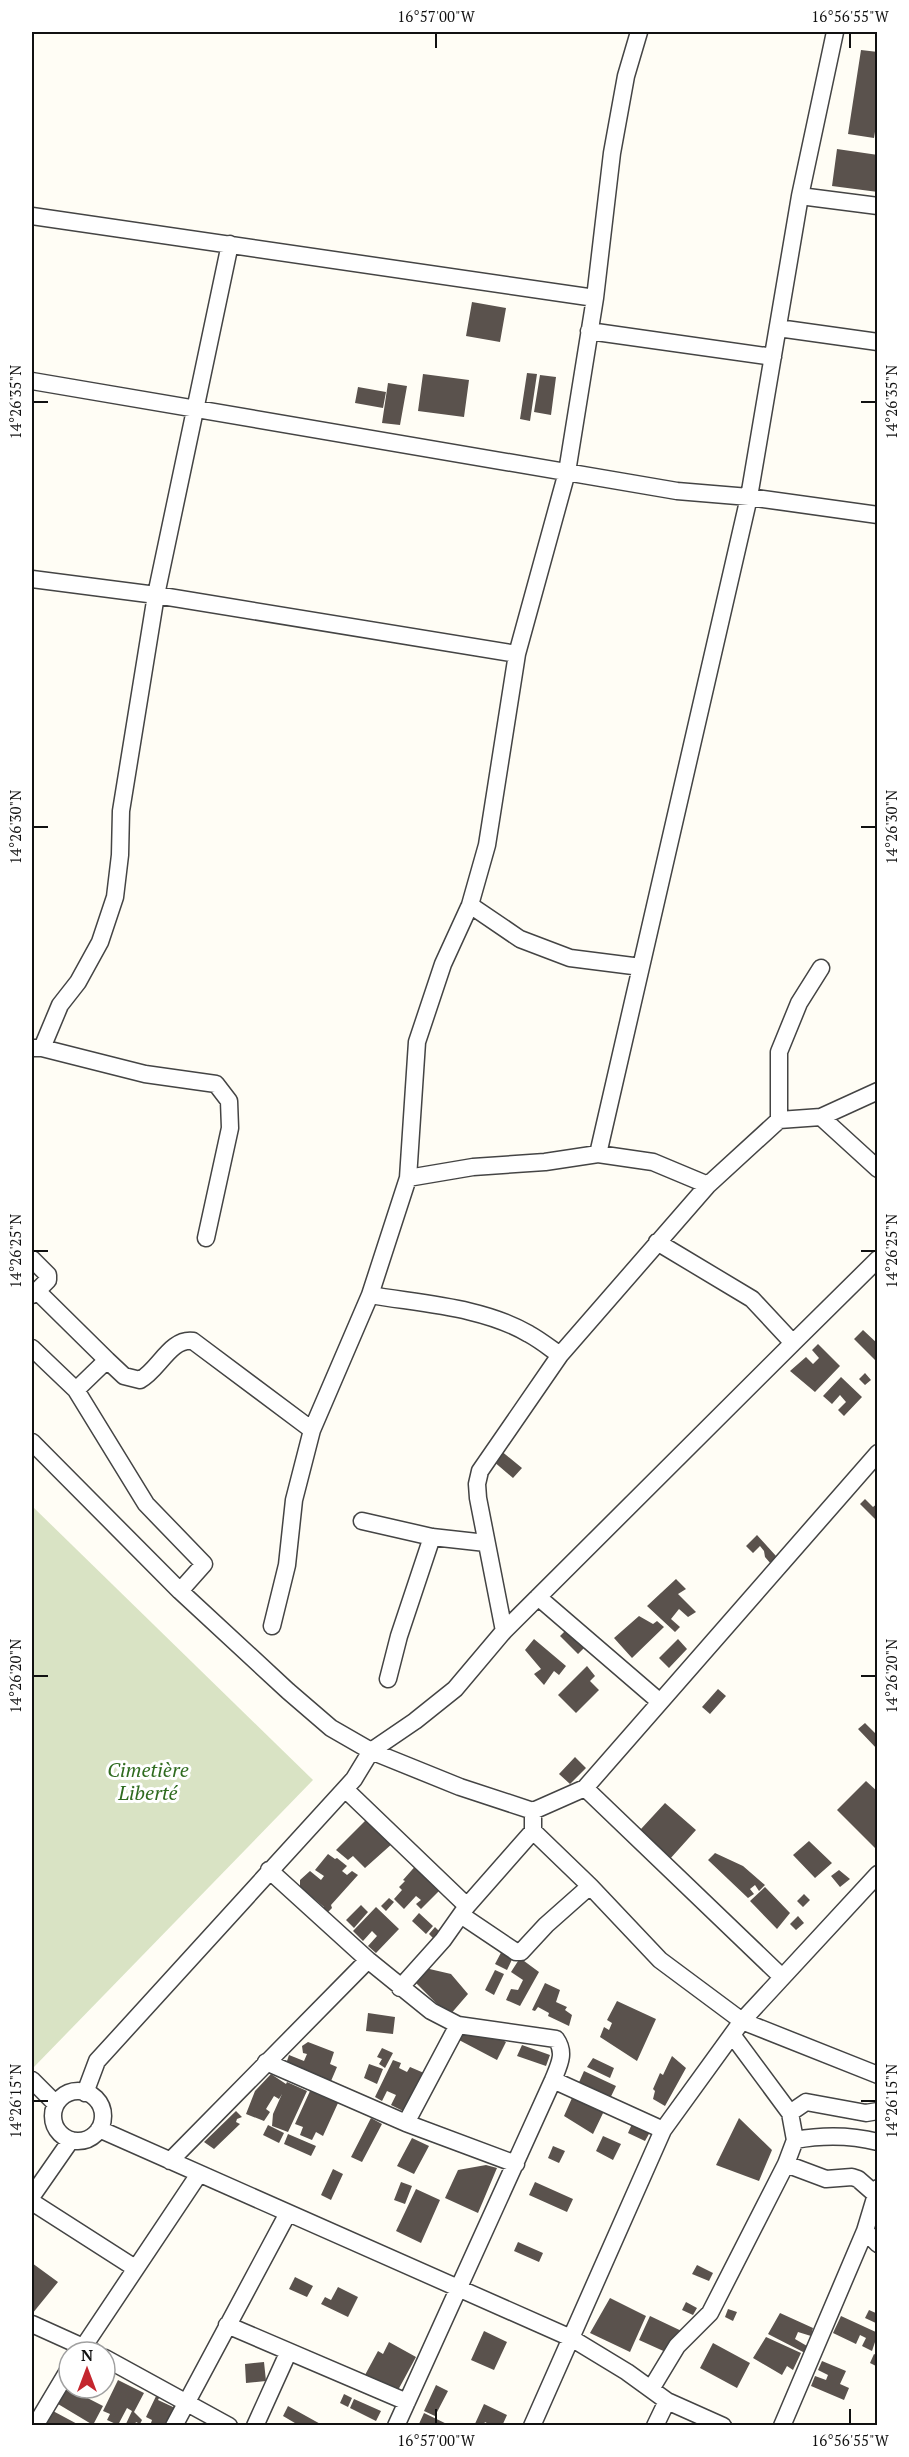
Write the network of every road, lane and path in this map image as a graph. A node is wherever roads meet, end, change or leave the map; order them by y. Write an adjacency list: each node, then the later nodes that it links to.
1 (639, 32): 7 (street)
2 (835, 32): 3 (street)
3 (800, 196): 4 (street); 8 (street)
4 (878, 206)
5 (32, 216): 6 (street)
6 (230, 244): 7 (street); 13 (street)
7 (595, 298): 9 (street)
8 (778, 328): 10 (street); 11 (street)
9 (589, 331): 11 (street); 14 (street)
10 (878, 342)
11 (773, 357): 15 (street)
12 (32, 381): 13 (street)
13 (195, 409): 14 (street); 18 (street)
14 (567, 472): 15 (street); 19 (street)
15 (749, 497): 16 (street); 21 (street)
16 (878, 514)
17 (32, 579): 18 (street)
18 (156, 594): 19 (street); 23 (street)
19 (516, 654): 20 (street)
20 (470, 905): 21 (street); 29 (street)
21 (641, 967): 27 (street)
22 (821, 968): 26 (street)
23 (37, 1048): 31 (street)
24 (878, 1090): 25 (street)
25 (821, 1117): 26 (street); 28 (street)
26 (779, 1120): 30 (street)
27 (598, 1154): 29 (street); 30 (street)
28 (878, 1169)
29 (408, 1178): 36 (street)
30 (708, 1185): 32 (street)
31 (206, 1238)
32 (657, 1242): 37 (street); 39 (street)
33 (32, 1259): 35 (street)
34 (878, 1259): 37 (street)
35 (34, 1293): 40 (street)
36 (370, 1295): 39 (street); 42 (street)
37 (793, 1342): 49 (street)
38 (32, 1348): 41 (street)
39 (560, 1355): 47 (street)
40 (107, 1360): 41 (street); 42 (street)
41 (76, 1390): 48 (street)
42 (312, 1430): 50 (street)
43 (32, 1442): 48 (street)
44 (878, 1453): 53 (street)
45 (362, 1521): 46 (street)
46 (432, 1537): 47 (street); 52 (street)
47 (486, 1543): 51 (street)
48 (180, 1592): 54 (street)
49 (538, 1597): 51 (street); 53 (street)
50 (272, 1626)
51 (504, 1631): 54 (street)
52 (388, 1680)
53 (660, 1701): 55 (street)
54 (371, 1751): 56 (street); 57 (street)
55 (585, 1788): 57 (street); 64 (street)
56 (345, 1789): 59 (street); 62 (street)
57 (533, 1811): 58 (street)
58 (533, 1832): 61 (street); 62 (street)
59 (269, 1870): 63 (street); 73 (street)
60 (878, 1874): 64 (street)
61 (590, 1886): 62 (street); 66 (street)
62 (464, 1911): 65 (street)
63 (368, 1960): 65 (street); 69 (street)
64 (782, 1977): 66 (street)
65 (400, 1988): 67 (street)
66 (742, 2021): 68 (street); 70 (street)
67 (458, 2025): 72 (street); 77 (street)
68 (733, 2036): 76 (street); 79 (street)
69 (267, 2062): 77 (street); 83 (street)
70 (878, 2075)
71 (32, 2080): 74 (street)
72 (553, 2080): 79 (street); 84 (street)
73 (85, 2093): 74 (street); 78 (street)
74 (56, 2104): 80 (street)
75 (878, 2111): 76 (street)
76 (790, 2113): 81 (street)
77 (406, 2123): 84 (street)
78 (99, 2129): 80 (street); 83 (street)
79 (663, 2130): 97 (street)
80 (71, 2140): 88 (street)
81 (795, 2140): 82 (street); 85 (street)
82 (878, 2142)
83 (170, 2161): 86 (street)
84 (516, 2164): 94 (street)
85 (786, 2164): 87 (street); 103 (street)
86 (199, 2174): 90 (street); 93 (street)
87 (876, 2190): 91 (street)
88 (32, 2196)
89 (32, 2202): 93 (street)
90 (288, 2213): 94 (street); 96 (street)
91 (865, 2231): 92 (street); 115 (street)
92 (878, 2244)
93 (135, 2268): 99 (street)
94 (459, 2288): 97 (street); 106 (street)
95 (32, 2324): 98 (street)
96 (227, 2325): 100 (street); 105 (street)
97 (571, 2338): 103 (street); 112 (street)
98 (65, 2340)
99 (92, 2340)
100 (288, 2353): 106 (street); 110 (street)
101 (117, 2365): 105 (street)
102 (57, 2389): 107 (street)
103 (651, 2389): 104 (street)
104 (667, 2401): 113 (street); 114 (street)
105 (186, 2402): 108 (street); 109 (street)
106 (406, 2402): 111 (street)
107 (35, 2426)
108 (174, 2426)
109 (229, 2426)
110 (255, 2426)
111 (396, 2426)
112 (532, 2426)
113 (656, 2426)
114 (723, 2426)
115 (782, 2426)

